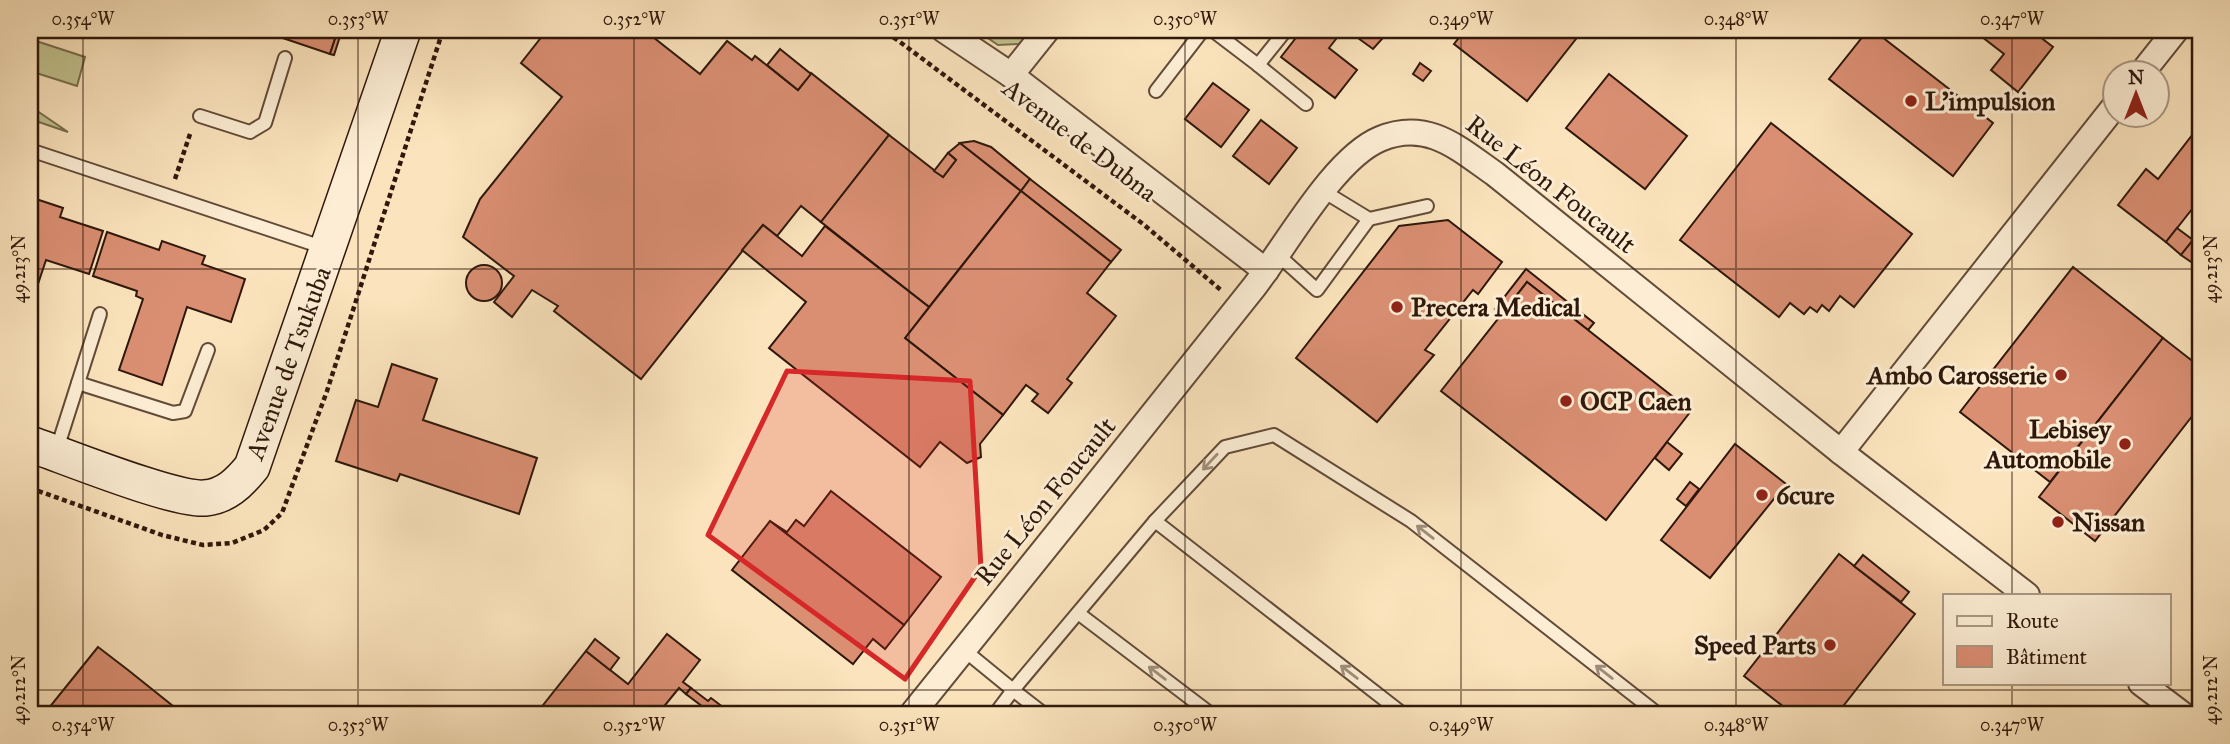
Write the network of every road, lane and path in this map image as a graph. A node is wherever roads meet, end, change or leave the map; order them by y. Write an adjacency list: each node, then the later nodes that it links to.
1 (403, 30): 22 (street, Avenue de Tsukuba)
2 (878, 30): 24 (path, Avenue de Dubna)
3 (944, 30): 12 (street, Avenue de Dubna)
4 (1047, 30): 12 (street)
5 (1203, 30): 13 (lane)
6 (1212, 30): 11 (lane)
7 (1286, 30): 11 (lane)
8 (2176, 30): 10 (street)
9 (285, 58): 15 (lane)
10 (2152, 60)
11 (1258, 65): 14 (lane)
12 (1012, 75): 23 (street, Avenue de Dubna)
13 (1156, 91)
14 (1306, 104)
15 (200, 116): 19 (path)
16 (2100, 126): 29 (street)
17 (30, 150): 19 (lane)
18 (1323, 191): 21 (lane); 23 (street, Rue Léon Foucault); 29 (street, Rue Léon Foucault)
19 (170, 197): 22 (lane)
20 (1427, 206): 21 (lane)
21 (1369, 219): 23 (lane)
22 (328, 249): 28 (street, Avenue de Tsukuba)
23 (1272, 263): 24 (street, Rue Léon Foucault)
24 (1239, 306): 33 (street, Rue Léon Foucault)
25 (100, 314): 27 (lane)
26 (208, 350): 27 (lane)
27 (78, 383): 28 (lane)
28 (43, 449)
29 (1841, 452): 31 (street, Rue Léon Foucault)
30 (1155, 521): 32 (lane); 40 (lane, one-way to 30); 41 (lane, one-way to 30)
31 (2026, 594)
32 (1079, 613): 35 (lane); 39 (lane, one-way to 32)
33 (964, 650): 35 (lane); 36 (street, Rue Léon Foucault)
34 (2142, 684): 42 (street)
35 (1013, 690): 37 (lane); 38 (lane)
36 (912, 714)
37 (995, 714)
38 (1044, 714)
39 (1211, 714)
40 (1403, 714)
41 (1658, 714)
42 (2182, 714)

